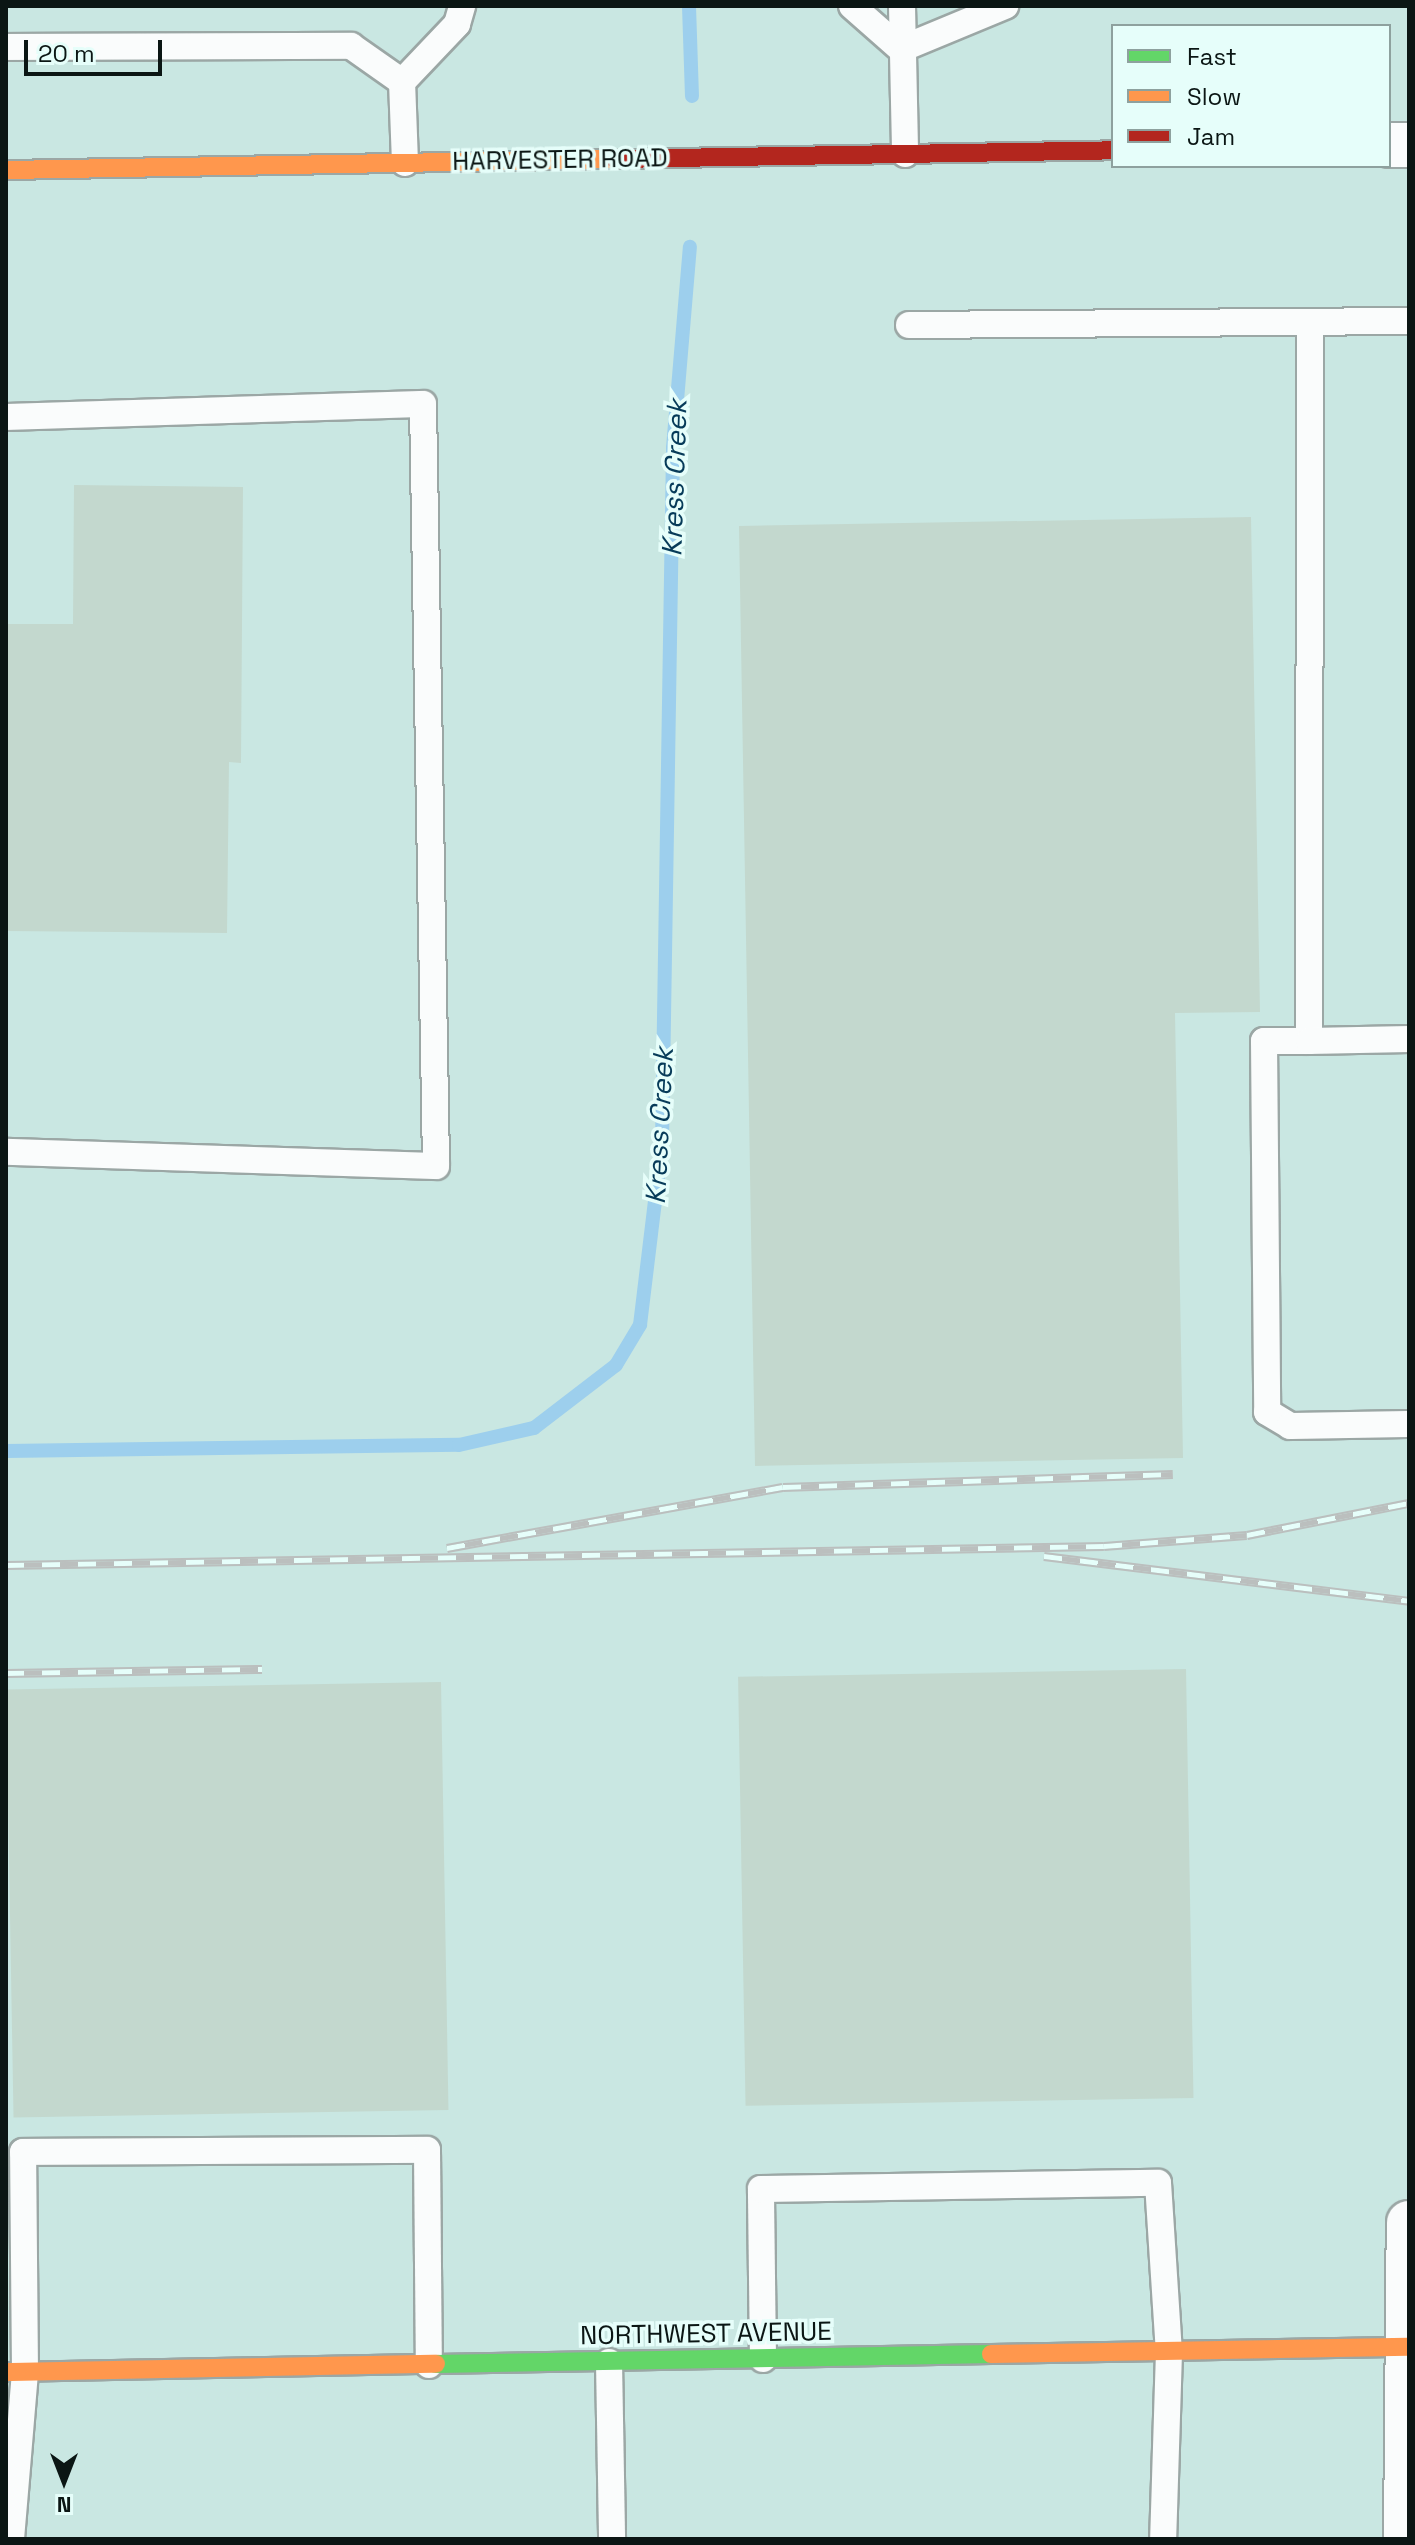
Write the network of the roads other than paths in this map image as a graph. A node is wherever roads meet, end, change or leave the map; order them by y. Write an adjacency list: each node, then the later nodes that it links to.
1 (462, 6): 7 (lane)
2 (852, 6): 6 (lane)
3 (902, 6): 6 (lane)
4 (1005, 6): 6 (lane)
5 (6, 47): 7 (lane)
6 (901, 49): 9 (lane)
7 (402, 82): 10 (lane)
8 (1111, 150): 9 (street, HARVESTER ROAD)
9 (905, 154): 10 (street, HARVESTER ROAD)
10 (405, 163): 11 (street, HARVESTER ROAD)
11 (6, 170)
12 (1409, 321): 13 (lane)
13 (1310, 322): 14 (lane); 17 (lane)
14 (909, 325)
15 (6, 417): 18 (lane)
16 (1409, 1039): 17 (lane)
17 (1309, 1041): 19 (lane)
18 (6, 1152)
19 (1409, 1424)
20 (14, 2152): 26 (lane); 27 (lane)
21 (1409, 2223): 22 (street)
22 (1408, 2347): 23 (street, NORTHWEST AVENUE); 31 (street)
23 (1169, 2352): 24 (street, NORTHWEST AVENUE); 24 (lane); 30 (lane)
24 (763, 2359): 25 (street, NORTHWEST AVENUE)
25 (609, 2362): 26 (street, NORTHWEST AVENUE); 29 (lane)
26 (429, 2365): 27 (street, NORTHWEST AVENUE)
27 (16, 2372): 28 (lane)
28 (11, 2539)
29 (612, 2539)
30 (1163, 2539)
31 (1406, 2539)

